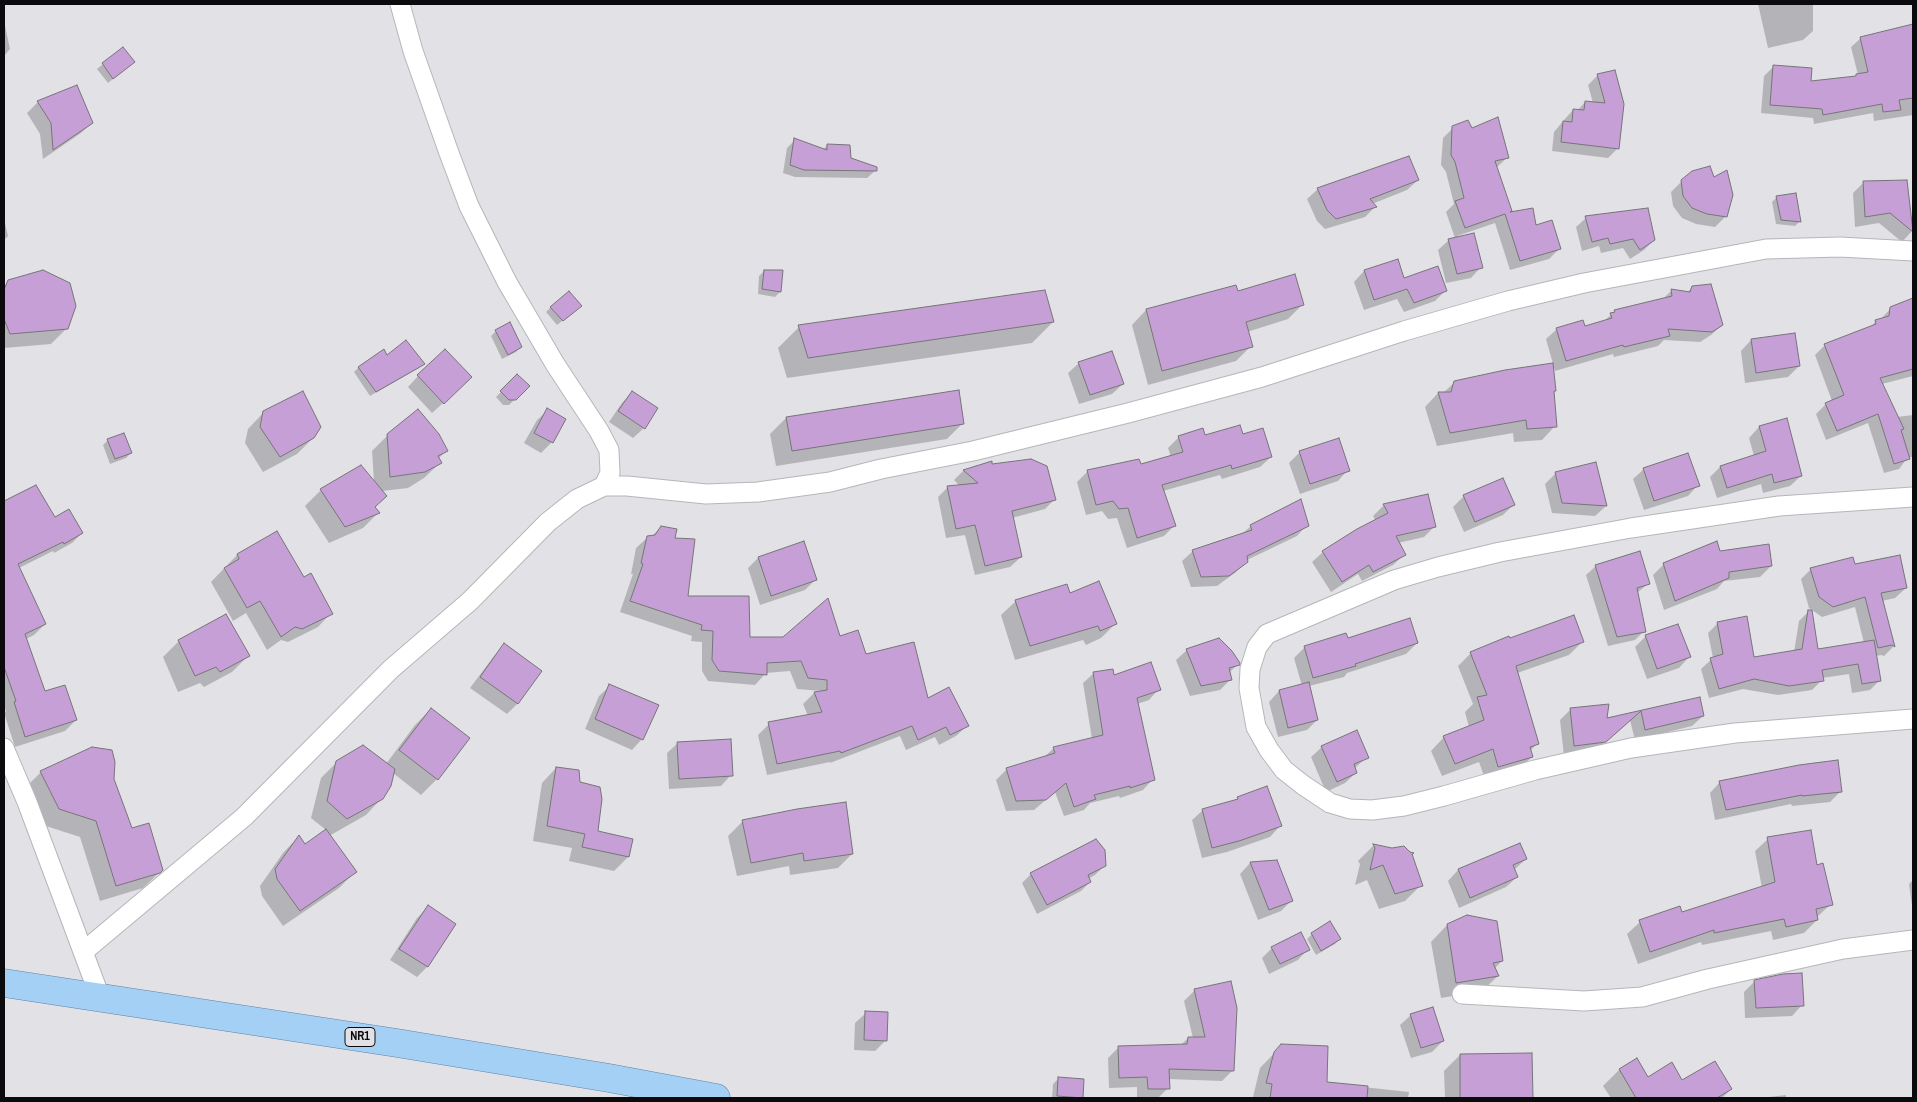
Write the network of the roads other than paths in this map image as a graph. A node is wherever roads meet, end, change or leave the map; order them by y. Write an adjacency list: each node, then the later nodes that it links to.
1 (400, 4): 3 (street)
2 (1913, 250): 3 (street)
3 (604, 486): 8 (street)
4 (1913, 498): 5 (street)
5 (1913, 719)
6 (4, 748): 8 (street)
7 (1913, 940): 10 (street)
8 (83, 952): 11 (street)
9 (4, 983): 11 (highway, NR1)
10 (1462, 994)
11 (100, 997): 12 (highway, NR1)
12 (716, 1098)

